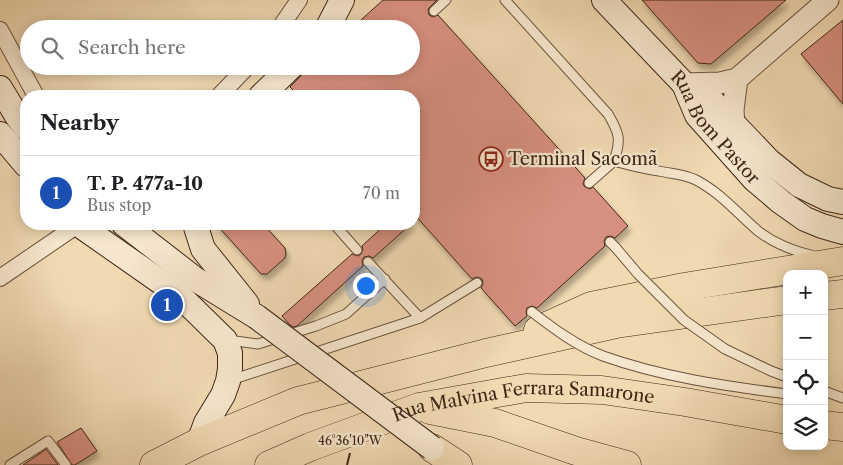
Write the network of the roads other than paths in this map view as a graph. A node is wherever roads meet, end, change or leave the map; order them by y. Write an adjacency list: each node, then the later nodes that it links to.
1 (300, 0): 8 (street)
2 (342, 0): 9 (main road)
3 (446, 0): 7 (lane)
4 (506, 0): 25 (lane)
5 (604, 0): 16 (main road, Rua Bom Pastor)
6 (828, 0): 15 (street)
7 (434, 11)
8 (286, 20)
9 (332, 20)
10 (0, 30): 11 (street)
11 (20, 67)
12 (25, 75): 18 (street)
13 (239, 75): 19 (street)
14 (283, 75): 20 (main road)
15 (737, 79): 16 (street); 22 (street)
16 (684, 84): 22 (main road); 33 (main road, Rua Bom Pastor)
17 (0, 88): 21 (main road)
18 (33, 90)
19 (225, 90)
20 (267, 90)
21 (20, 120)
22 (734, 126): 27 (main road)
23 (0, 134): 24 (main road)
24 (20, 158)
25 (614, 161): 26 (lane); 36 (lane)
26 (589, 183)
27 (843, 202)
28 (70, 230): 38 (street)
29 (87, 230): 47 (main road)
30 (132, 230): 45 (main road)
31 (197, 230): 45 (main road)
32 (339, 230): 35 (lane)
33 (843, 232)
34 (613, 245): 49 (lane, bridge)
35 (357, 250)
36 (843, 260): 48 (highway)
37 (368, 262): 39 (lane)
38 (0, 278)
39 (385, 279): 46 (lane); 47 (lane)
40 (476, 284): 46 (lane)
41 (843, 294): 42 (highway)
42 (828, 296)
43 (783, 301): 48 (highway)
44 (532, 312): 52 (lane, bridge)
45 (257, 318): 60 (main road, bridge)
46 (420, 318): 50 (lane)
47 (225, 340): 50 (main road)
48 (486, 353): 59 (highway)
49 (783, 376)
50 (228, 381): 59 (main road)
51 (828, 393): 54 (lane)
52 (783, 394)
53 (828, 398): 54 (lane)
54 (843, 399)
55 (418, 407): 56 (highway, Rua Malvina Ferrara Samarone); 64 (highway, Rua Malvina Ferrara Samarone); 67 (highway)
56 (783, 419)
57 (828, 425): 58 (highway)
58 (843, 427)
59 (199, 442): 63 (highway)
60 (432, 448): 65 (highway); 66 (main road)
61 (10, 465): 62 (lane)
62 (66, 465)
63 (154, 465)
64 (269, 465)
65 (458, 465)
66 (473, 465)
67 (627, 465)

